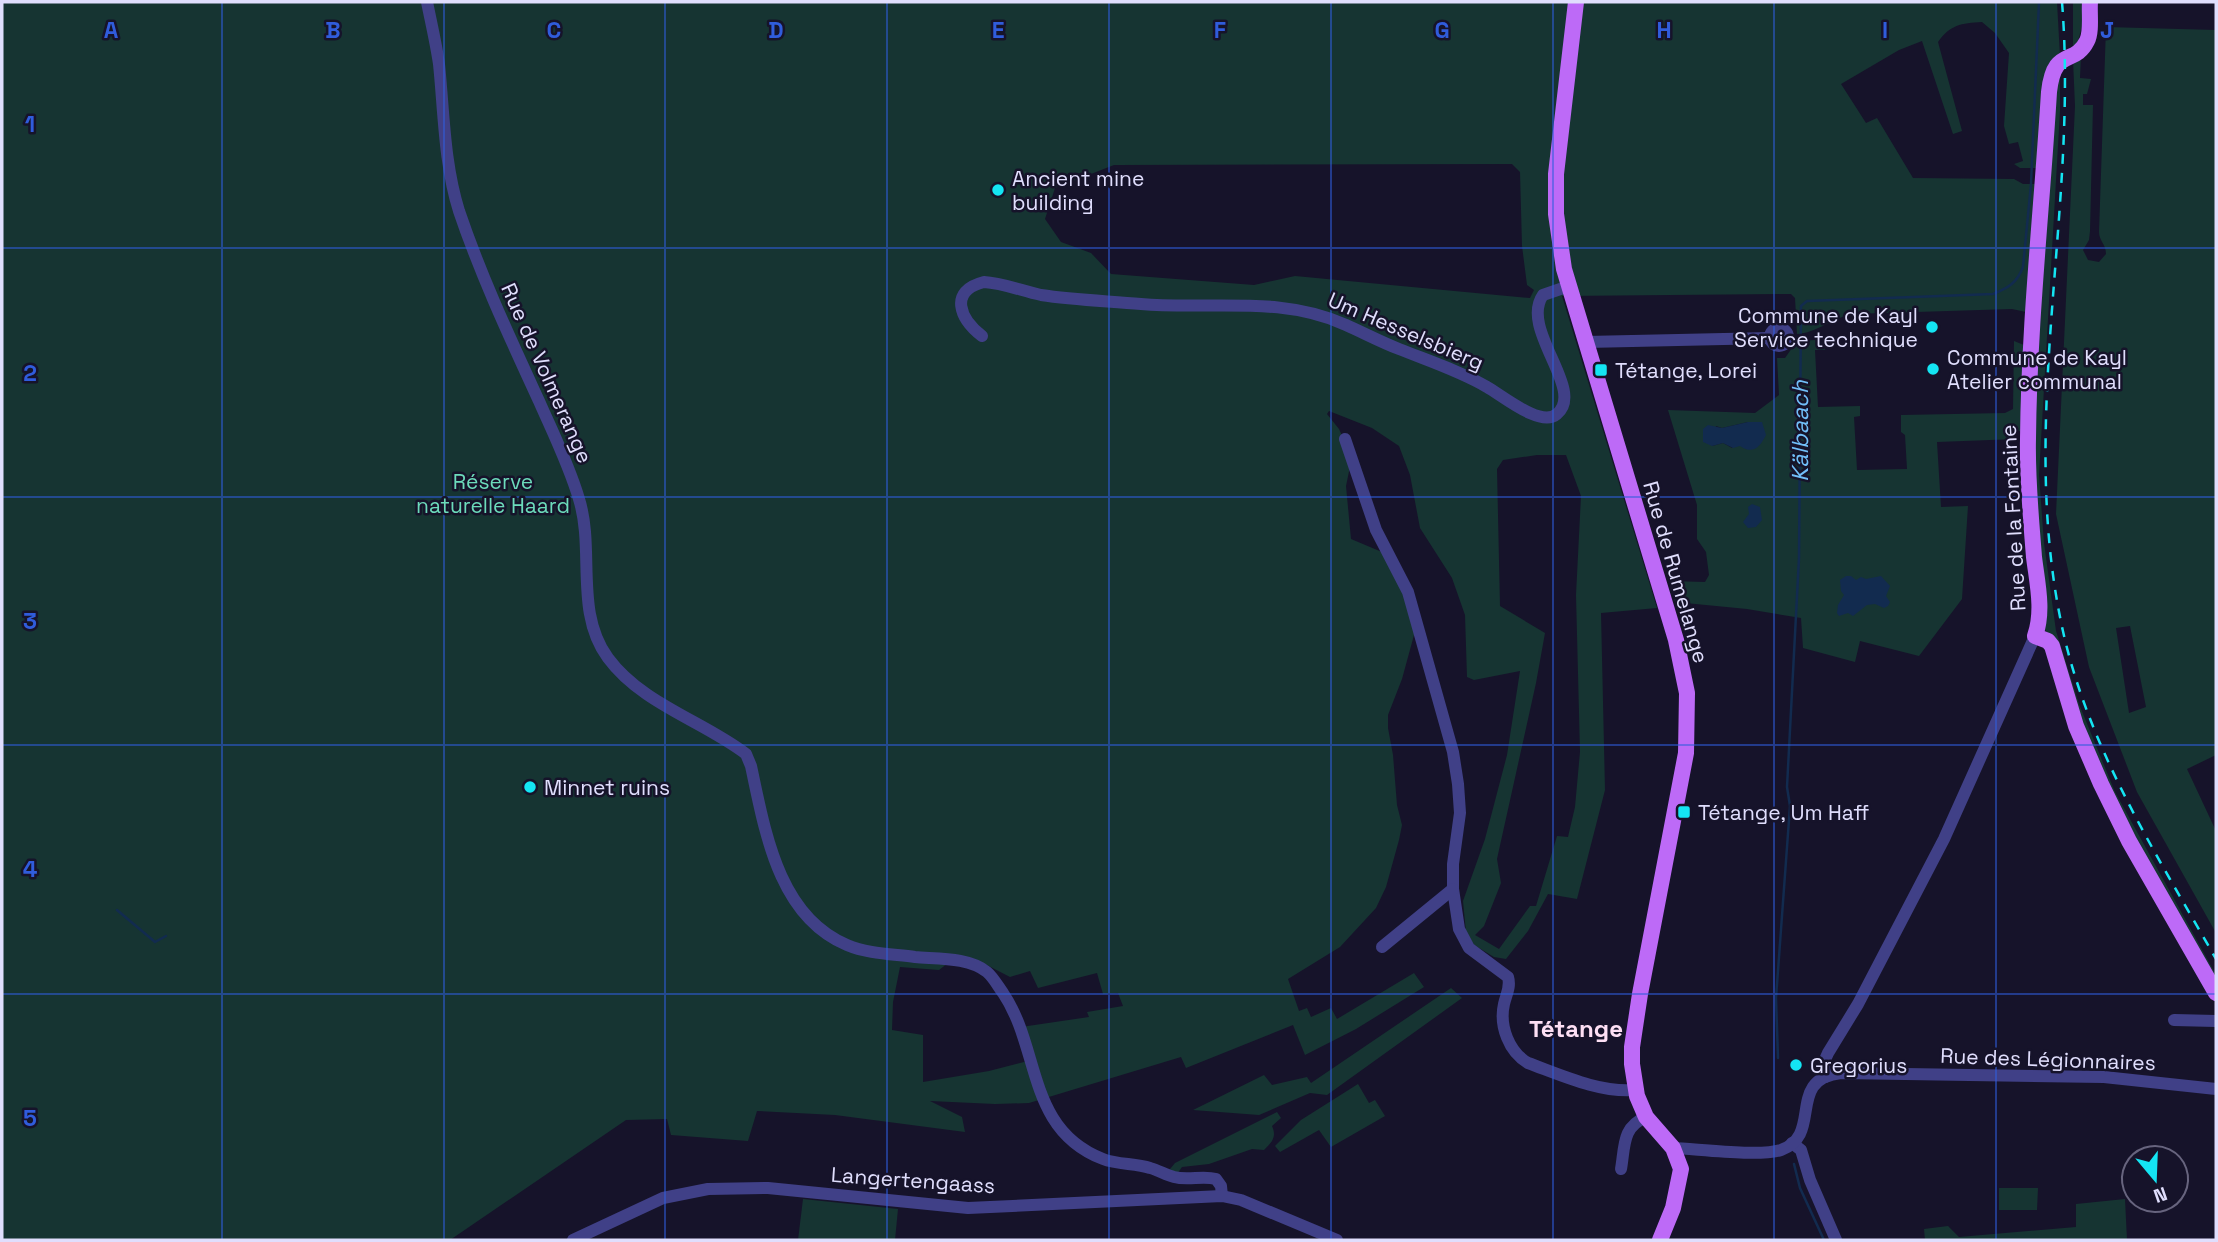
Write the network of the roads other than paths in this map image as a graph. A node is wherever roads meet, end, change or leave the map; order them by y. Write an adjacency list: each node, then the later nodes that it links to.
1 (427, 2): 22 (street, Rue de Volmerange)
2 (1576, 2): 4 (main road, Rue de Rumelange)
3 (2090, 2): 9 (main road, Rue de la Fontaine)
4 (1569, 286): 5 (street, Um Hesselsbierg); 7 (main road, Rue de Rumelange)
5 (982, 336)
6 (1770, 338): 7 (street)
7 (1586, 342): 17 (main road, Rue de Rumelange)
8 (1345, 439): 10 (street)
9 (2035, 636): 12 (main road); 15 (street, Rue de la Fontaine)
10 (1453, 889): 11 (street); 17 (street)
11 (1381, 947)
12 (2216, 993)
13 (2174, 1020): 14 (street)
14 (2216, 1021)
15 (1825, 1077): 16 (street, Rue des Légionnaires); 19 (street)
16 (2216, 1089)
17 (1635, 1090): 18 (main road, Rue de Rumelange)
18 (1646, 1117): 20 (main road, Rue de Rumelange); 21 (street)
19 (1792, 1143): 20 (street); 26 (street)
20 (1673, 1148): 25 (main road)
21 (1620, 1169)
22 (1222, 1196): 23 (street, Langertengaass); 24 (street, Langertengaass)
23 (573, 1240)
24 (1337, 1240)
25 (1660, 1240)
26 (1836, 1240)

